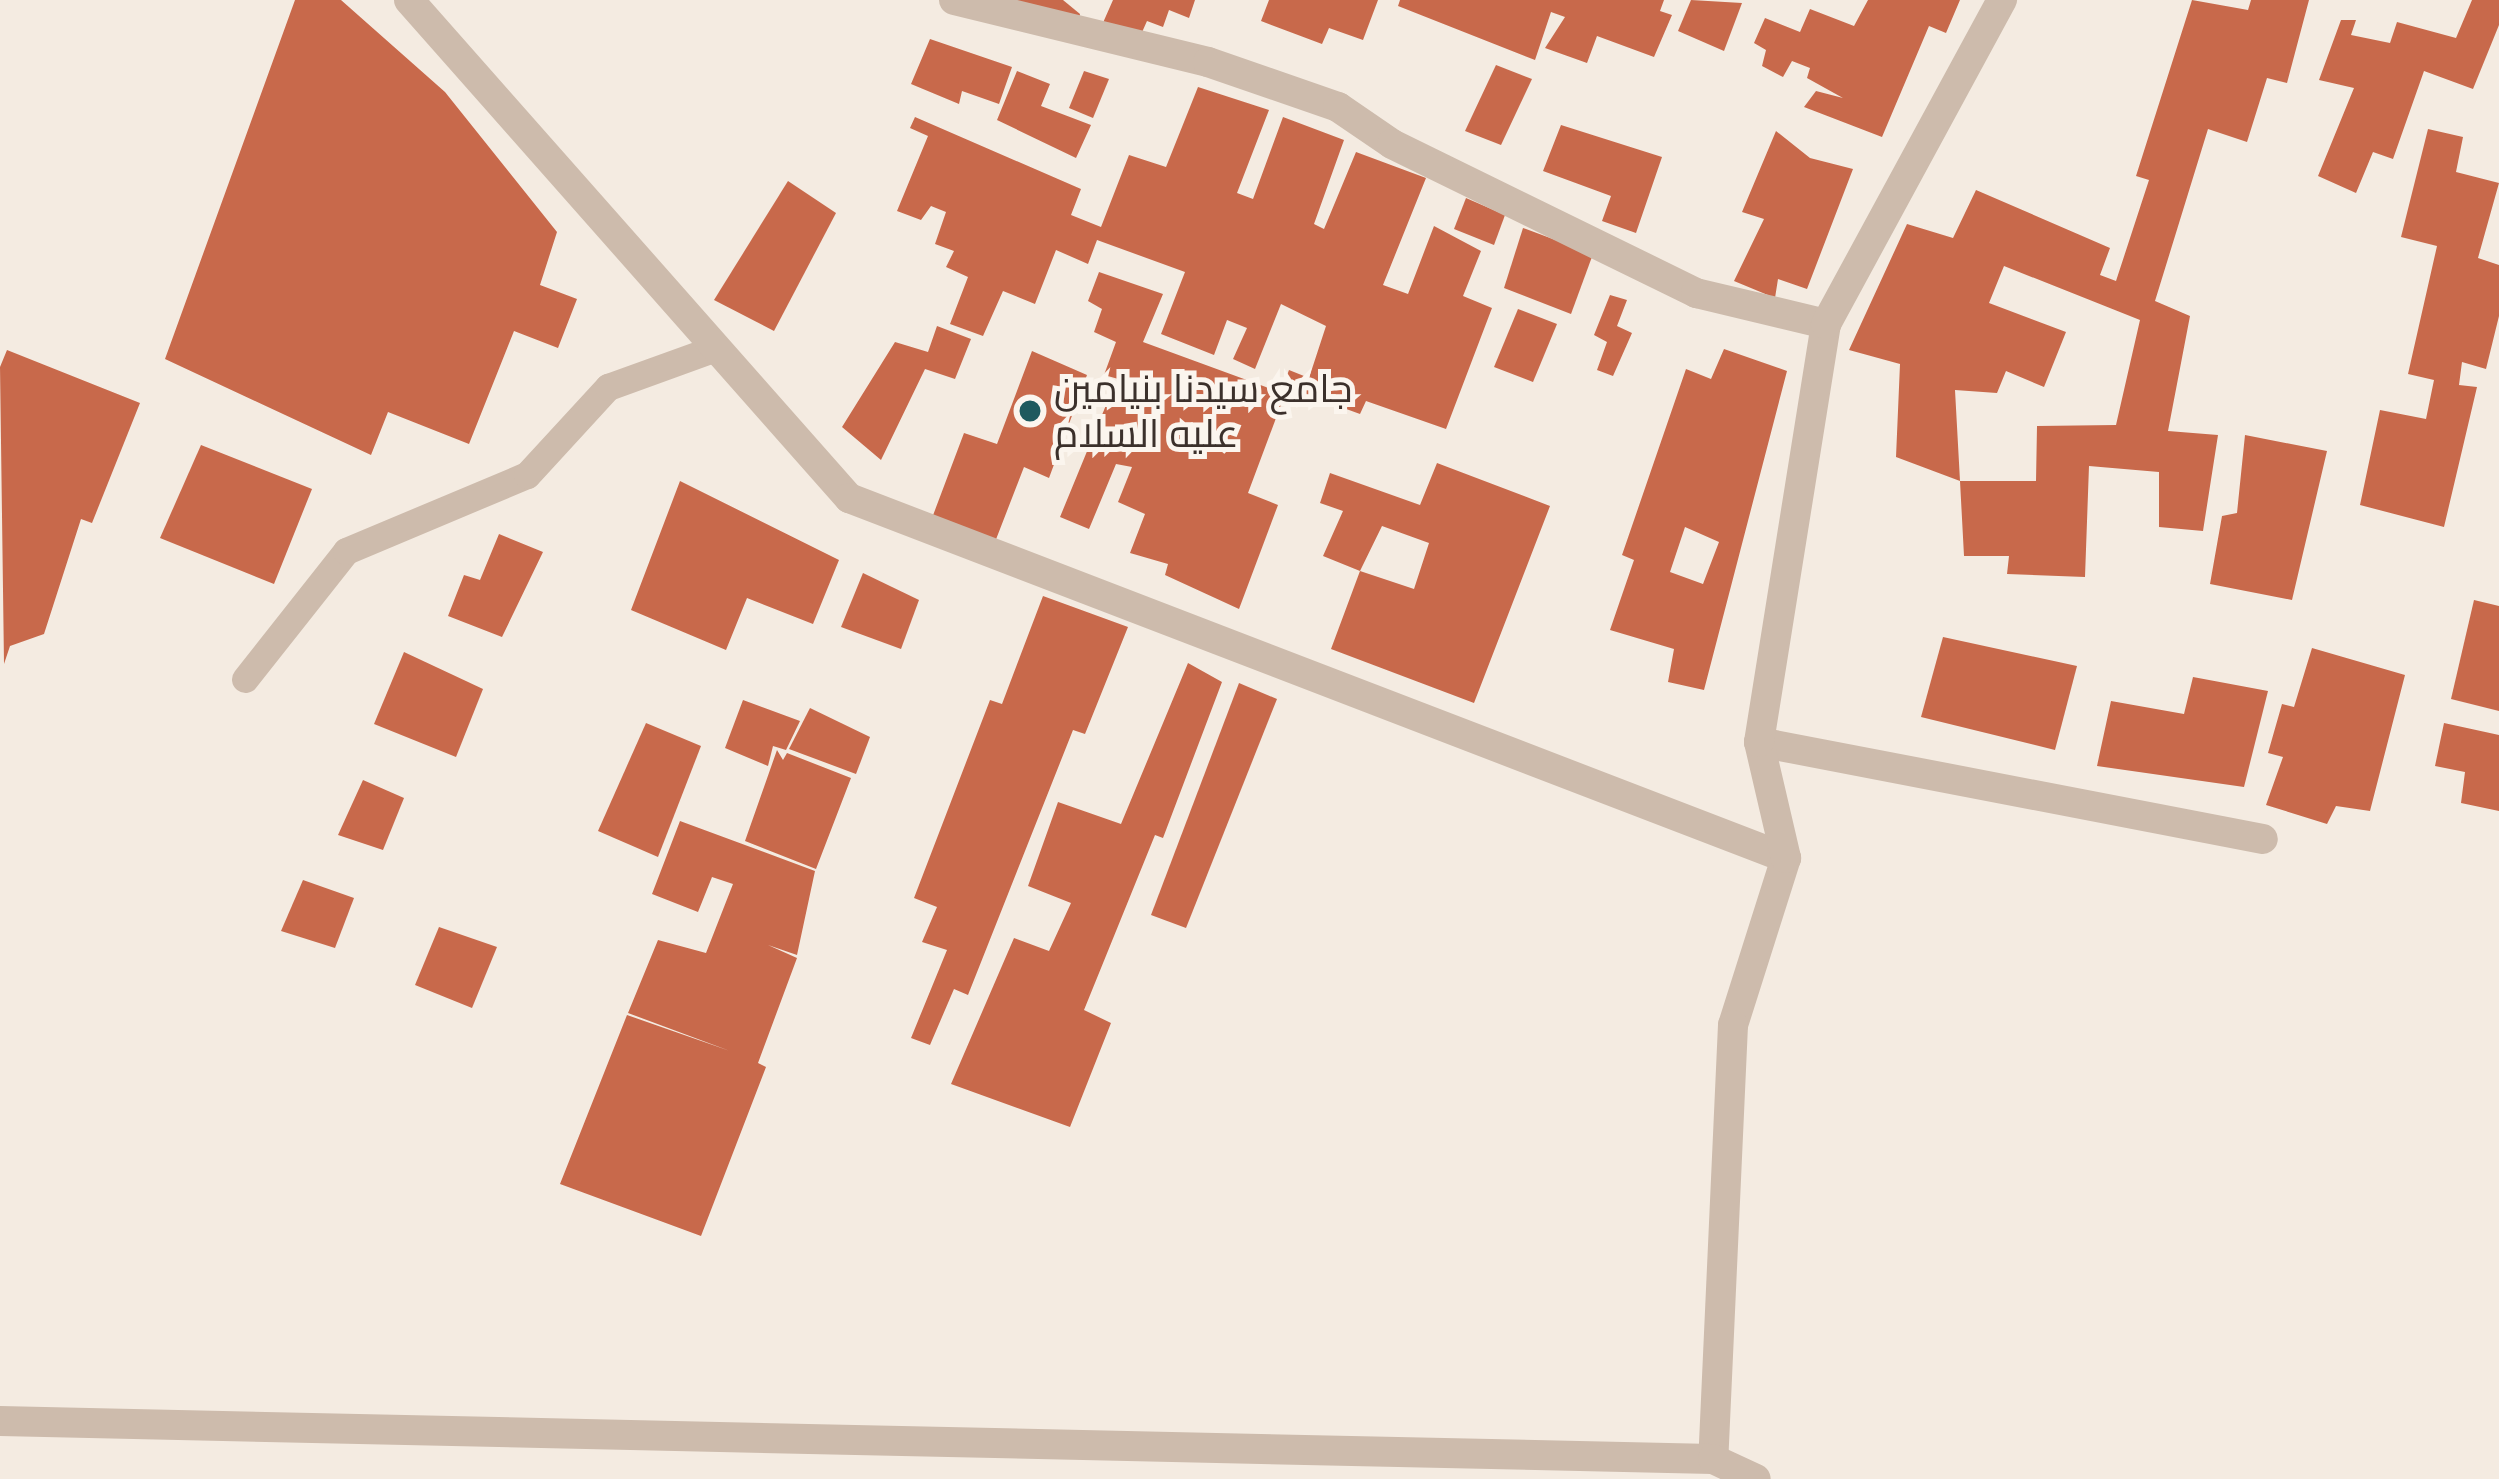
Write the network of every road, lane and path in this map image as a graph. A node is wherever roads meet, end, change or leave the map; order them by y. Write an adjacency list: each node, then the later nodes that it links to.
1 (409, 0): 5 (street)
2 (954, 0): 4 (street)
3 (2002, 0): 4 (street)
4 (1826, 324): 7 (street)
5 (716, 348): 6 (lane); 9 (street)
6 (245, 680)
7 (1759, 742): 8 (street); 9 (street)
8 (2263, 839)
9 (1786, 858): 11 (street)
10 (0, 1421): 11 (street)
11 (1713, 1459): 12 (street)
12 (1756, 1479)

